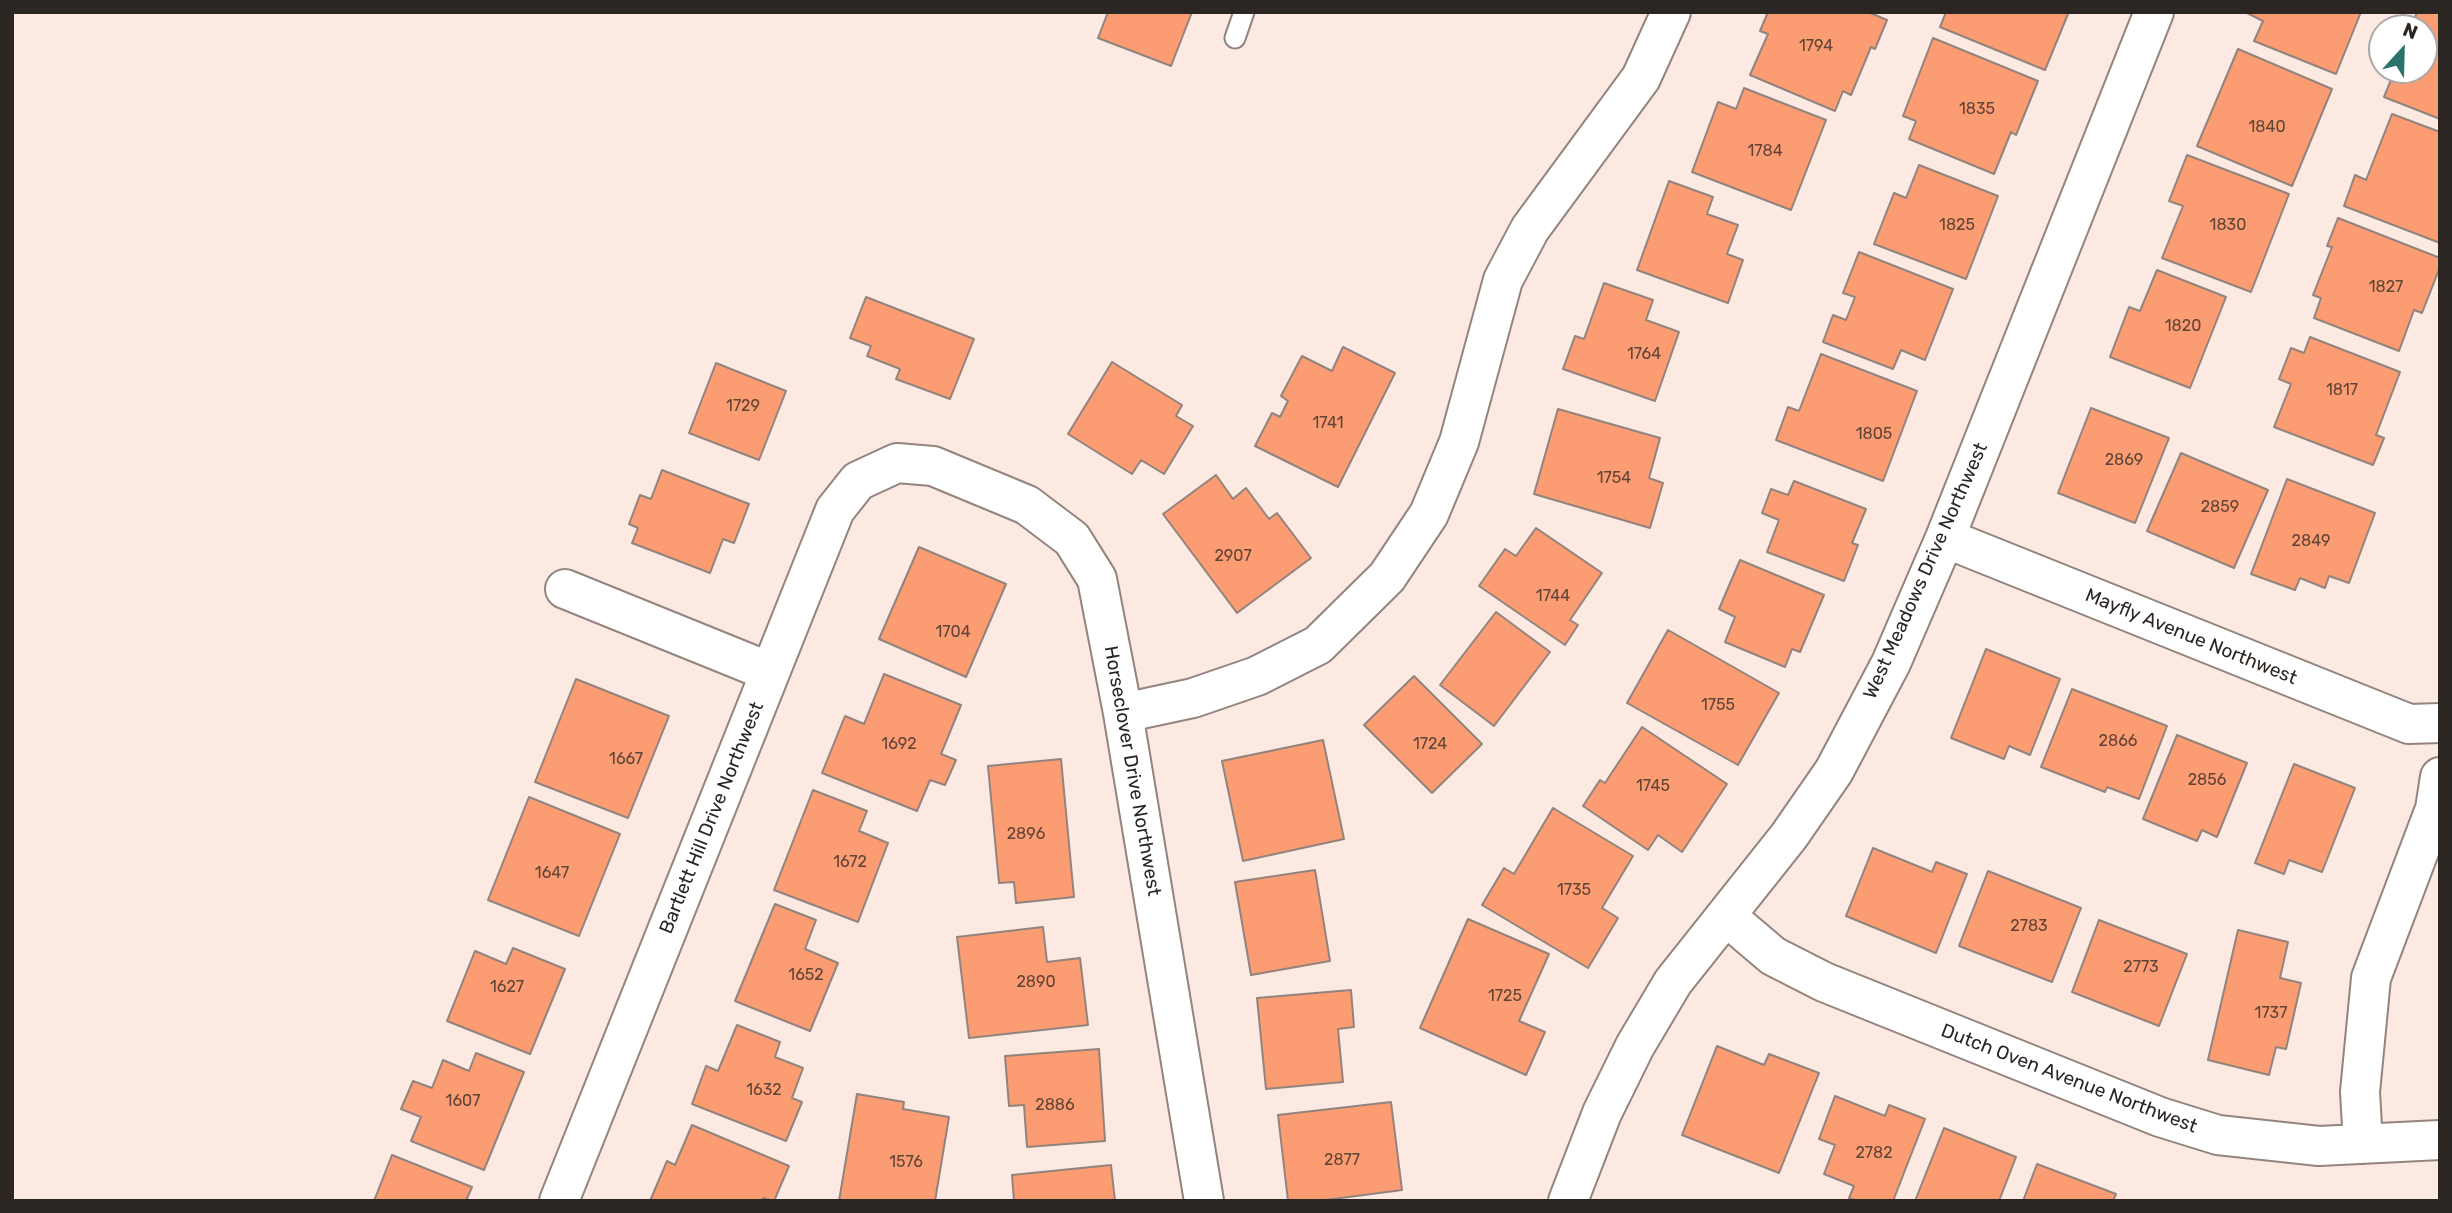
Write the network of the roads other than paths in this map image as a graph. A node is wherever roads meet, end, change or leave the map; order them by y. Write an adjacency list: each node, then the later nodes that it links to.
1 (1244, 12): 4 (lane)
2 (1671, 12): 9 (street)
3 (2154, 12): 6 (street, West Meadows Drive Northwest)
4 (1236, 38)
5 (897, 463): 8 (street, Bartlett Hill Drive Northwest); 9 (street, Horseclover Drive Northwest)
6 (1945, 538): 10 (street, Mayfly Avenue Northwest); 12 (street, West Meadows Drive Northwest)
7 (565, 589): 8 (street)
8 (770, 672): 15 (street, Bartlett Hill Drive Northwest)
9 (1123, 713): 16 (street, Horseclover Drive Northwest)
10 (2440, 723)
11 (2440, 777): 14 (street)
12 (1726, 916): 14 (street, Dutch Oven Avenue Northwest); 17 (street, West Meadows Drive Northwest)
13 (2440, 1140): 14 (street, Dutch Oven Avenue Northwest)
14 (2363, 1144)
15 (559, 1201)
16 (1204, 1201)
17 (1568, 1201)

